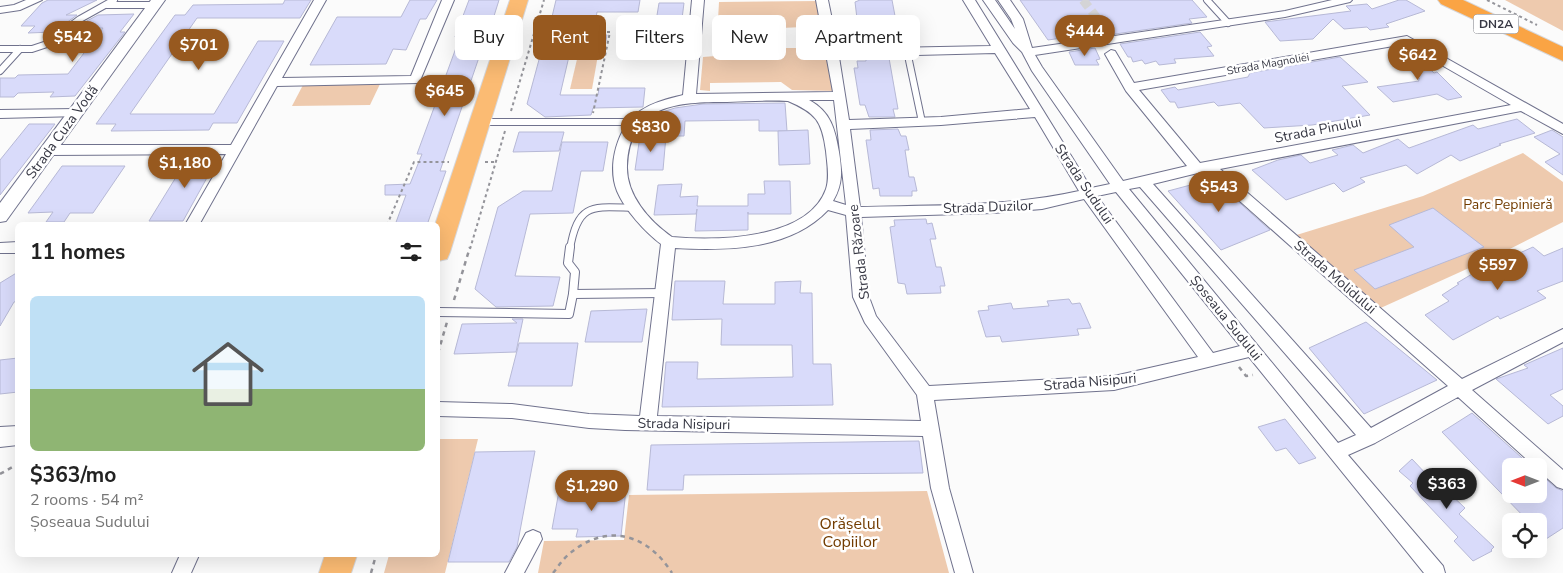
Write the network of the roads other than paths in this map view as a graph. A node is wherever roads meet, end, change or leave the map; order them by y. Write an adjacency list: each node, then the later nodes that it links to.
1 (36, 0): 17 (street)
2 (114, 0): 16 (lane)
3 (320, 0): 30 (street)
4 (448, 0): 30 (street)
5 (519, 0): 39 (main road)
6 (698, 0): 33 (street)
7 (822, 0): 18 (street, Strada Răzoare)
8 (969, 0): 22 (street, Strada Sudului)
9 (989, 0): 25 (street, Șoseaua Sudului)
10 (1004, 0): 25 (street, Șoseaua Sudului)
11 (1208, 0): 19 (lane)
12 (1346, 0): 19 (street)
13 (1448, 0): 23 (highway, DN2A)
14 (1460, 0): 23 (highway, DN2A)
15 (156, 3): 16 (lane); 36 (street, Strada Cuza Vodă)
16 (105, 5): 21 (lane)
17 (0, 10)
18 (825, 15)
19 (1228, 23): 25 (street)
20 (0, 49): 21 (lane)
21 (20, 49): 29 (lane)
22 (1000, 49): 24 (street); 38 (street, Strada Sudului)
23 (1554, 50)
24 (920, 51)
25 (1028, 52): 48 (street, Șoseaua Sudului)
26 (1111, 54): 31 (street, Strada Molidului)
27 (835, 60): 32 (street, Strada Răzoare)
28 (909, 60): 41 (lane)
29 (0, 71)
30 (272, 82): 44 (street)
31 (1130, 88): 35 (street, Strada Magnoliei); 46 (street, Strada Molidului)
32 (839, 96): 34 (street); 42 (street, Strada Răzoare)
33 (689, 98): 34 (street); 40 (street)
34 (792, 98): 50 (street)
35 (1523, 107): 43 (street); 46 (street, Strada Pinului)
36 (76, 113): 37 (street); 45 (street, Strada Cuza Vodă)
37 (0, 114)
38 (1037, 114): 41 (street); 49 (street, Strada Sudului)
39 (480, 122): 40 (lane); 56 (main road)
40 (634, 122): 51 (street)
41 (922, 122): 42 (street)
42 (844, 125): 52 (street, Strada Răzoare)
43 (1563, 130)
44 (234, 149): 45 (street); 54 (street)
45 (49, 150): 53 (street, Strada Cuza Vodă)
46 (1203, 168): 47 (street, Strada Pinului); 65 (street, Strada Molidului)
47 (1143, 181): 48 (street, Strada Pinului); 72 (street)
48 (1120, 187): 49 (street, Strada Duzilor); 63 (street, Șoseaua Sudului)
49 (1088, 194): 52 (street, Strada Duzilor); 64 (street, Strada Sudului)
50 (825, 204): 52 (street, Strada Duzilor); 55 (street)
51 (635, 208): 55 (street); 60 (lane)
52 (854, 212): 66 (street, Strada Răzoare)
53 (0, 216)
54 (194, 222)
55 (669, 241): 59 (street)
56 (440, 246)
57 (15, 247): 58 (street)
58 (0, 248)
59 (663, 293): 60 (lane); 68 (street)
60 (573, 294): 61 (lane)
61 (440, 312)
62 (1563, 335): 65 (street)
63 (1252, 350): 64 (street, Strada Nisipuri); 73 (street, Șoseaua Sudului)
64 (1210, 361): 66 (street, Strada Nisipuri)
65 (1461, 388): 72 (street); 74 (street, Strada Molidului)
66 (925, 393): 69 (street, Strada Răzoare)
67 (440, 409): 68 (street, Strada Nisipuri)
68 (648, 423): 69 (street, Strada Nisipuri)
69 (931, 428): 81 (street, Strada Răzoare)
70 (15, 435): 71 (street)
71 (0, 437)
72 (1369, 438): 73 (street)
73 (1335, 452): 82 (street, Șoseaua Sudului)
74 (1563, 482)
75 (533, 539): 80 (street)
76 (189, 557): 78 (street)
77 (340, 557): 79 (main road)
78 (181, 573)
79 (335, 573)
80 (514, 573)
81 (964, 573)
82 (1436, 573)

